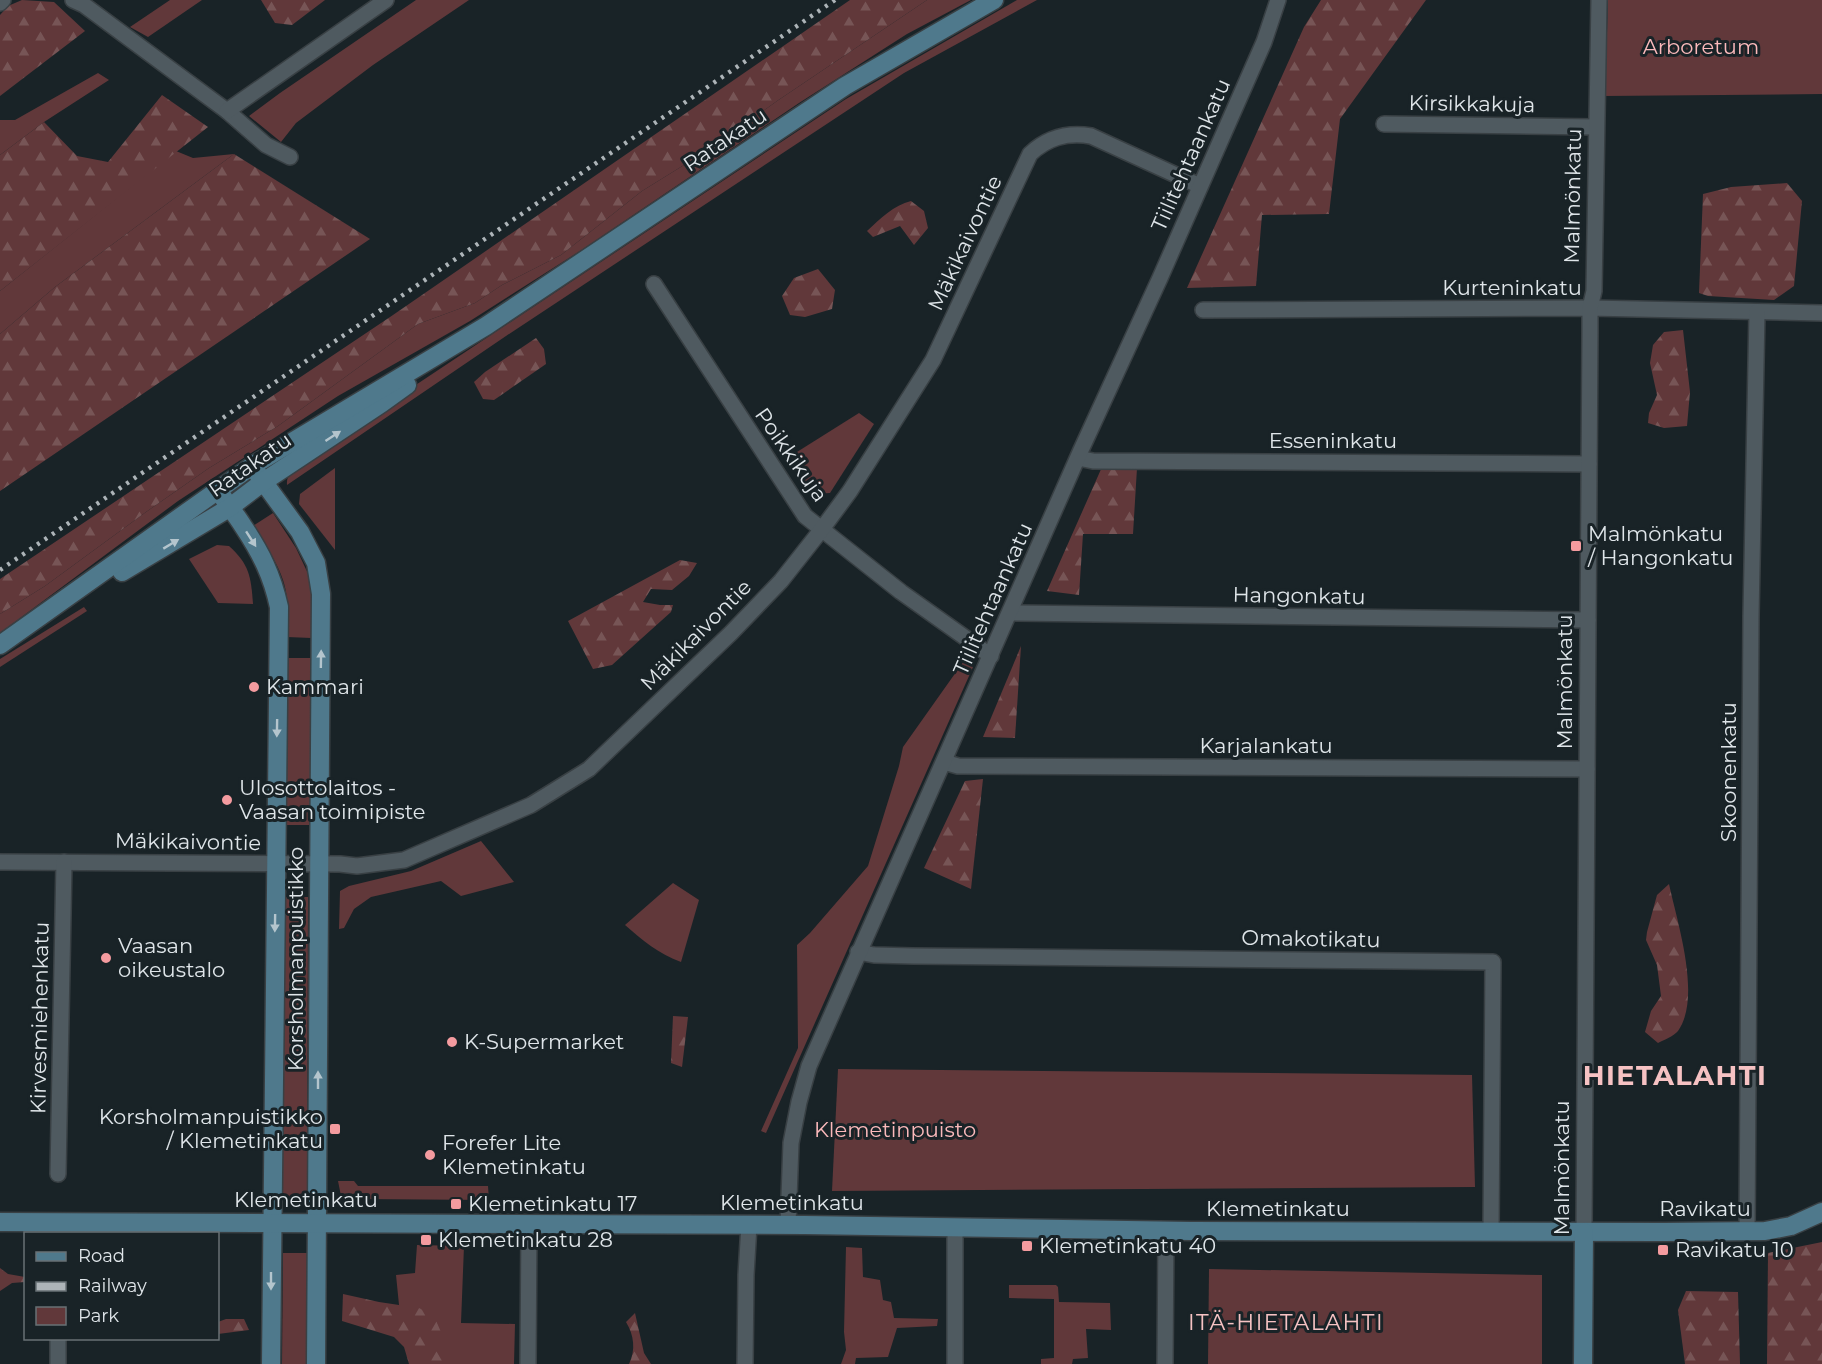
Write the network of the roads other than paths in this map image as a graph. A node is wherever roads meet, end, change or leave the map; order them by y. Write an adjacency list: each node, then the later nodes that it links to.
1 (73, 0): 6 (street)
2 (386, 0): 6 (street)
3 (994, 0): 16 (main road, Ratakatu)
4 (1278, 0): 10 (street, Tiilitehtaankatu)
5 (1599, 0): 8 (street, Malmönkatu)
6 (227, 111): 9 (street)
7 (1384, 124): 8 (street, Kirsikkakuja)
8 (1595, 127): 12 (street, Malmönkatu)
9 (290, 157)
10 (1200, 186): 17 (street, Tiilitehtaankatu); 23 (street, Mäkikaivontie)
11 (654, 284): 23 (street, Poikkikuja)
12 (1590, 308): 13 (street, Kurteninkatu); 14 (street, Kurteninkatu); 18 (street, Malmönkatu)
13 (1203, 310)
14 (1757, 312): 15 (street, Kurteninkatu); 49 (street, Skoonenkatu)
15 (1822, 313)
16 (486, 326): 19 (main road, Ratakatu); 20 (main road, Ratakatu, one-way to 16)
17 (1078, 458): 18 (street, Esseninkatu); 24 (street, Tiilitehtaankatu)
18 (1589, 464): 25 (street, Malmönkatu)
19 (252, 466): 20 (main road, Korsholmanpuistikko); 21 (main road, Ratakatu)
20 (263, 482): 22 (main road, Ratakatu); 34 (main road, Korsholmanpuistikko, one-way to 20)
21 (219, 491): 22 (main road, Korsholmanpuistikko); 26 (main road, Ratakatu)
22 (229, 508): 26 (main road, Ratakatu, one-way to 22); 33 (main road, Korsholmanpuistikko, one-way to 33)
23 (822, 529): 28 (street, Poikkikuja); 34 (street, Mäkikaivontie)
24 (1010, 613): 25 (street, Hangonkatu); 28 (street, Tiilitehtaankatu)
25 (1588, 620): 30 (street, Malmönkatu)
26 (29, 625): 27 (main road, Ratakatu)
27 (0, 645)
28 (991, 656): 29 (street, Tiilitehtaankatu)
29 (944, 762): 30 (street, Karjalankatu); 35 (street, Tiilitehtaankatu)
30 (1587, 769): 48 (street, Malmönkatu)
31 (0, 862): 32 (street, Mäkikaivontie)
32 (64, 862): 33 (street, Mäkikaivontie); 36 (street, Kirvesmiehenkatu)
33 (276, 864): 34 (street, Mäkikaivontie); 39 (main road, Korsholmanpuistikko, one-way to 39)
34 (319, 865): 40 (main road, Korsholmanpuistikko, one-way to 34)
35 (858, 952): 43 (street, Tiilitehtaankatu); 47 (street, Omakotikatu)
36 (58, 1174)
37 (1822, 1212): 49 (main road, Ravikatu)
38 (0, 1222): 45 (main road, Klemetinkatu)
39 (272, 1223): 40 (main road, Klemetinkatu); 45 (main road, Klemetinkatu); 52 (main road, Korsholmanpuistikko, one-way to 52)
40 (317, 1223): 41 (main road, Klemetinkatu); 53 (main road, Korsholmanpuistikko)
41 (529, 1224): 42 (main road, Klemetinkatu); 54 (street)
42 (748, 1225): 43 (main road, Klemetinkatu); 55 (street)
43 (788, 1225): 44 (main road, Klemetinkatu)
44 (955, 1227): 46 (main road, Klemetinkatu); 56 (street)
45 (58, 1228)
46 (1166, 1231): 47 (main road, Klemetinkatu); 57 (street)
47 (1491, 1232): 48 (main road, Klemetinkatu)
48 (1584, 1232): 49 (main road, Ravikatu); 58 (main road, Malmönkatu)
49 (1747, 1232)
50 (58, 1340): 51 (street)
51 (58, 1364)
52 (271, 1364)
53 (316, 1364)
54 (528, 1364)
55 (745, 1364)
56 (955, 1364)
57 (1165, 1364)
58 (1583, 1364)

